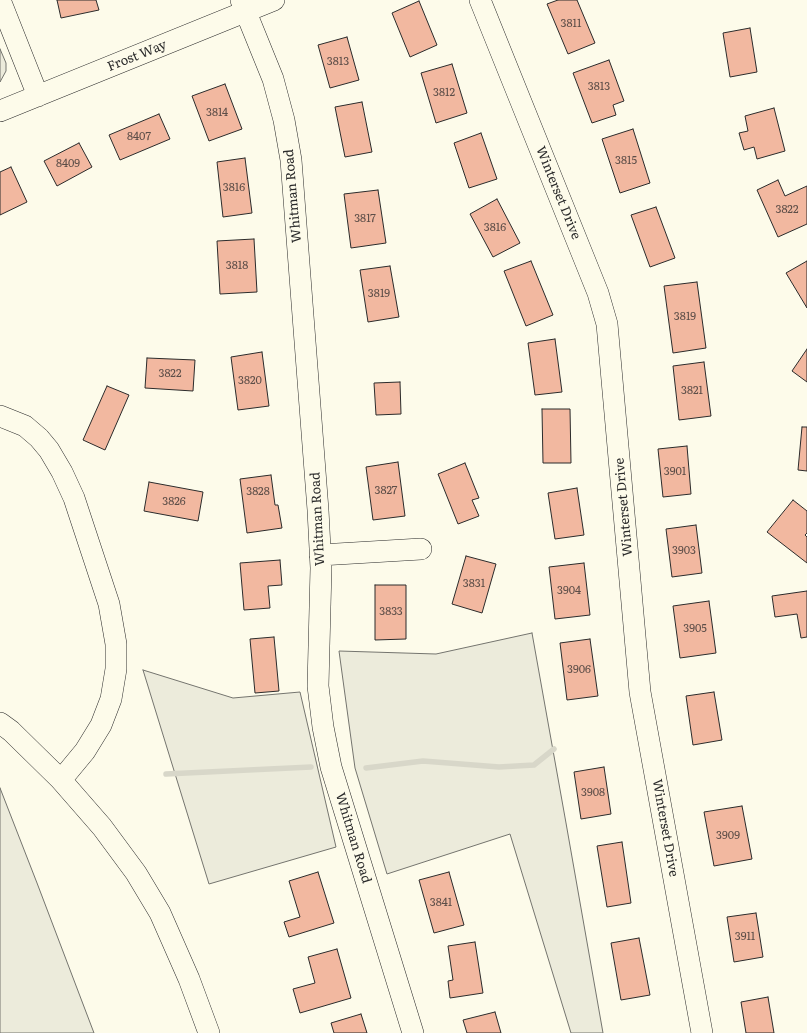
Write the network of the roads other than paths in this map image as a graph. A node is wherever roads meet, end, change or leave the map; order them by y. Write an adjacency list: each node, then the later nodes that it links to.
1 (0, 0): 5 (street)
2 (274, 0): 4 (street, Frost Way)
3 (480, 0): 14 (street, Winterset Drive)
4 (244, 6): 5 (street, Frost Way); 9 (street, Whitman Road)
5 (38, 96): 6 (street, Frost Way)
6 (0, 111)
7 (0, 416): 11 (street)
8 (421, 549): 9 (street)
9 (320, 555): 13 (street, Whitman Road)
10 (0, 723): 11 (street)
11 (61, 780): 12 (street)
12 (209, 1033)
13 (413, 1033)
14 (702, 1033)

